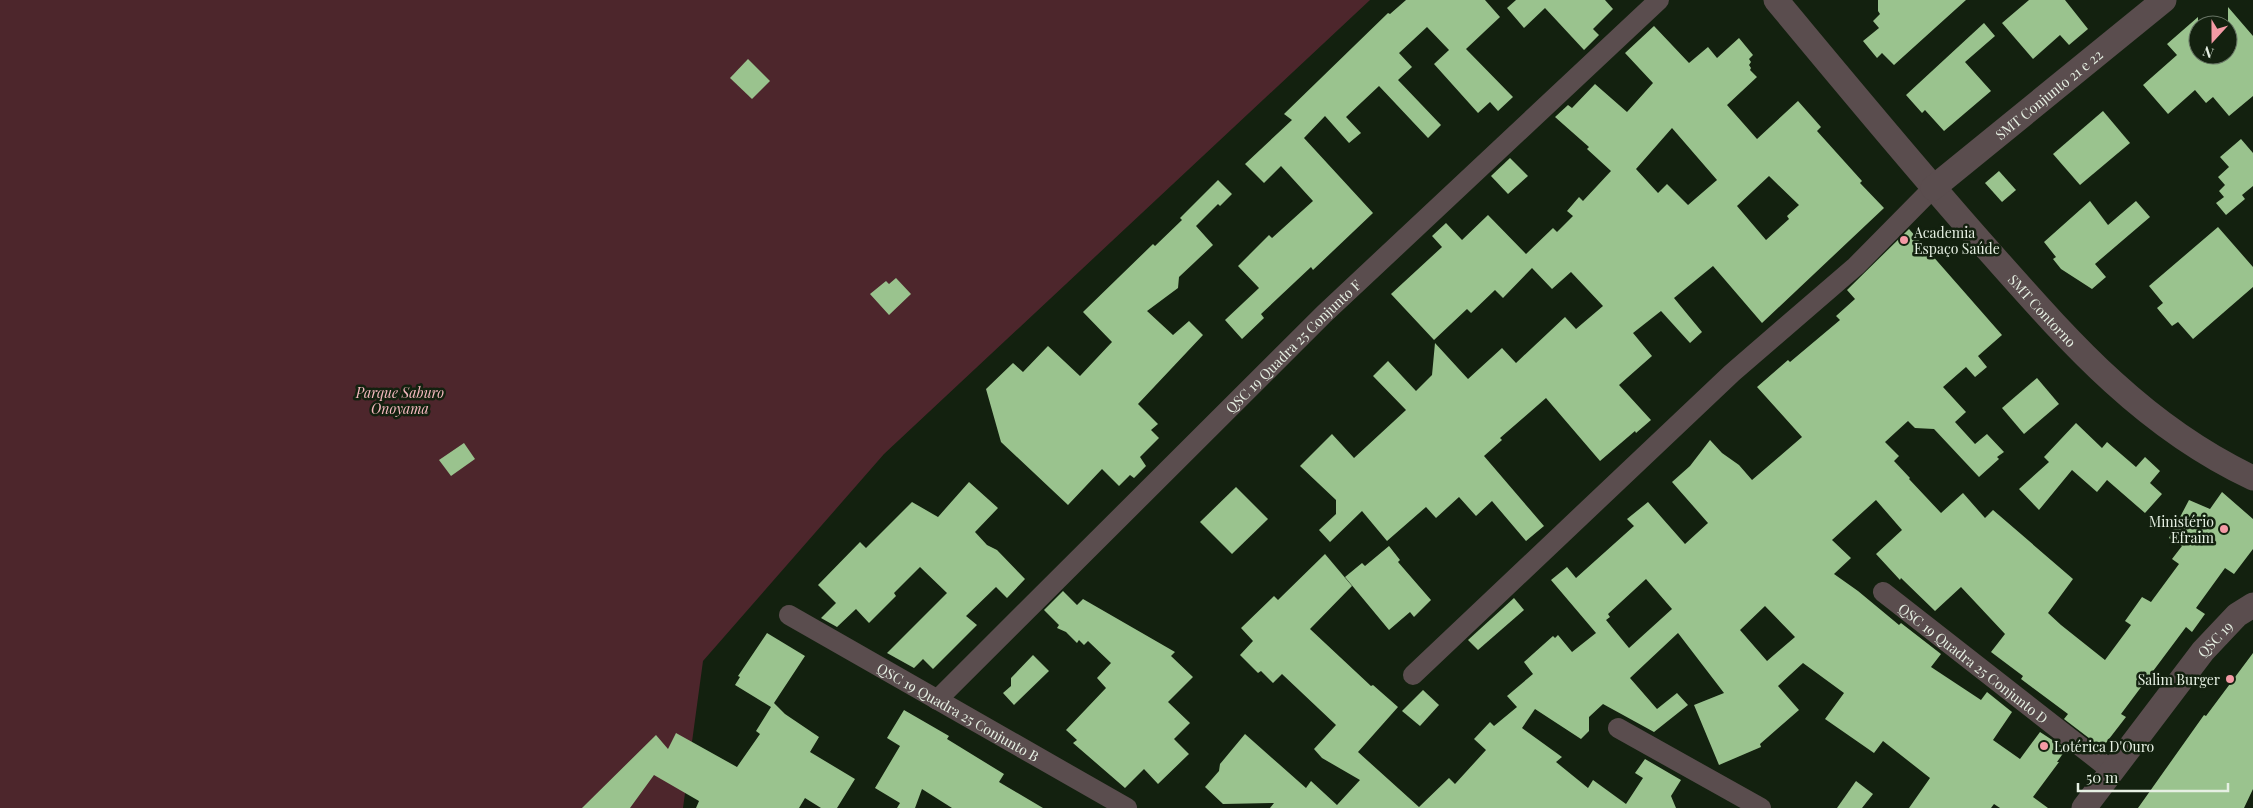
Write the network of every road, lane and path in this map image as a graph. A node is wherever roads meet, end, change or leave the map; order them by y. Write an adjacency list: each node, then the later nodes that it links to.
1 (1659, 0): 11 (street, QSC 19 Quadra 25 Conjunto F)
2 (1776, 0): 4 (street, SMT Contorno)
3 (2152, 4): 4 (street, SMT Conjunto 21 e 22)
4 (1933, 188): 5 (street, SMT Contorno); 10 (street)
5 (2249, 480)
6 (2253, 589): 8 (street, QSC 19)
7 (1883, 592): 13 (street, QSC 19 Quadra 25 Conjunto D)
8 (2245, 610): 13 (street, QSC 19)
9 (789, 615): 11 (street, QSC 19 Quadra 25 Conjunto B)
10 (1413, 675)
11 (937, 700): 14 (street, QSC 19 Quadra 25 Conjunto B)
12 (1618, 728): 15 (street)
13 (2112, 771): 16 (street, QSC 19)
14 (1127, 808)
15 (1762, 808)
16 (2084, 808)

